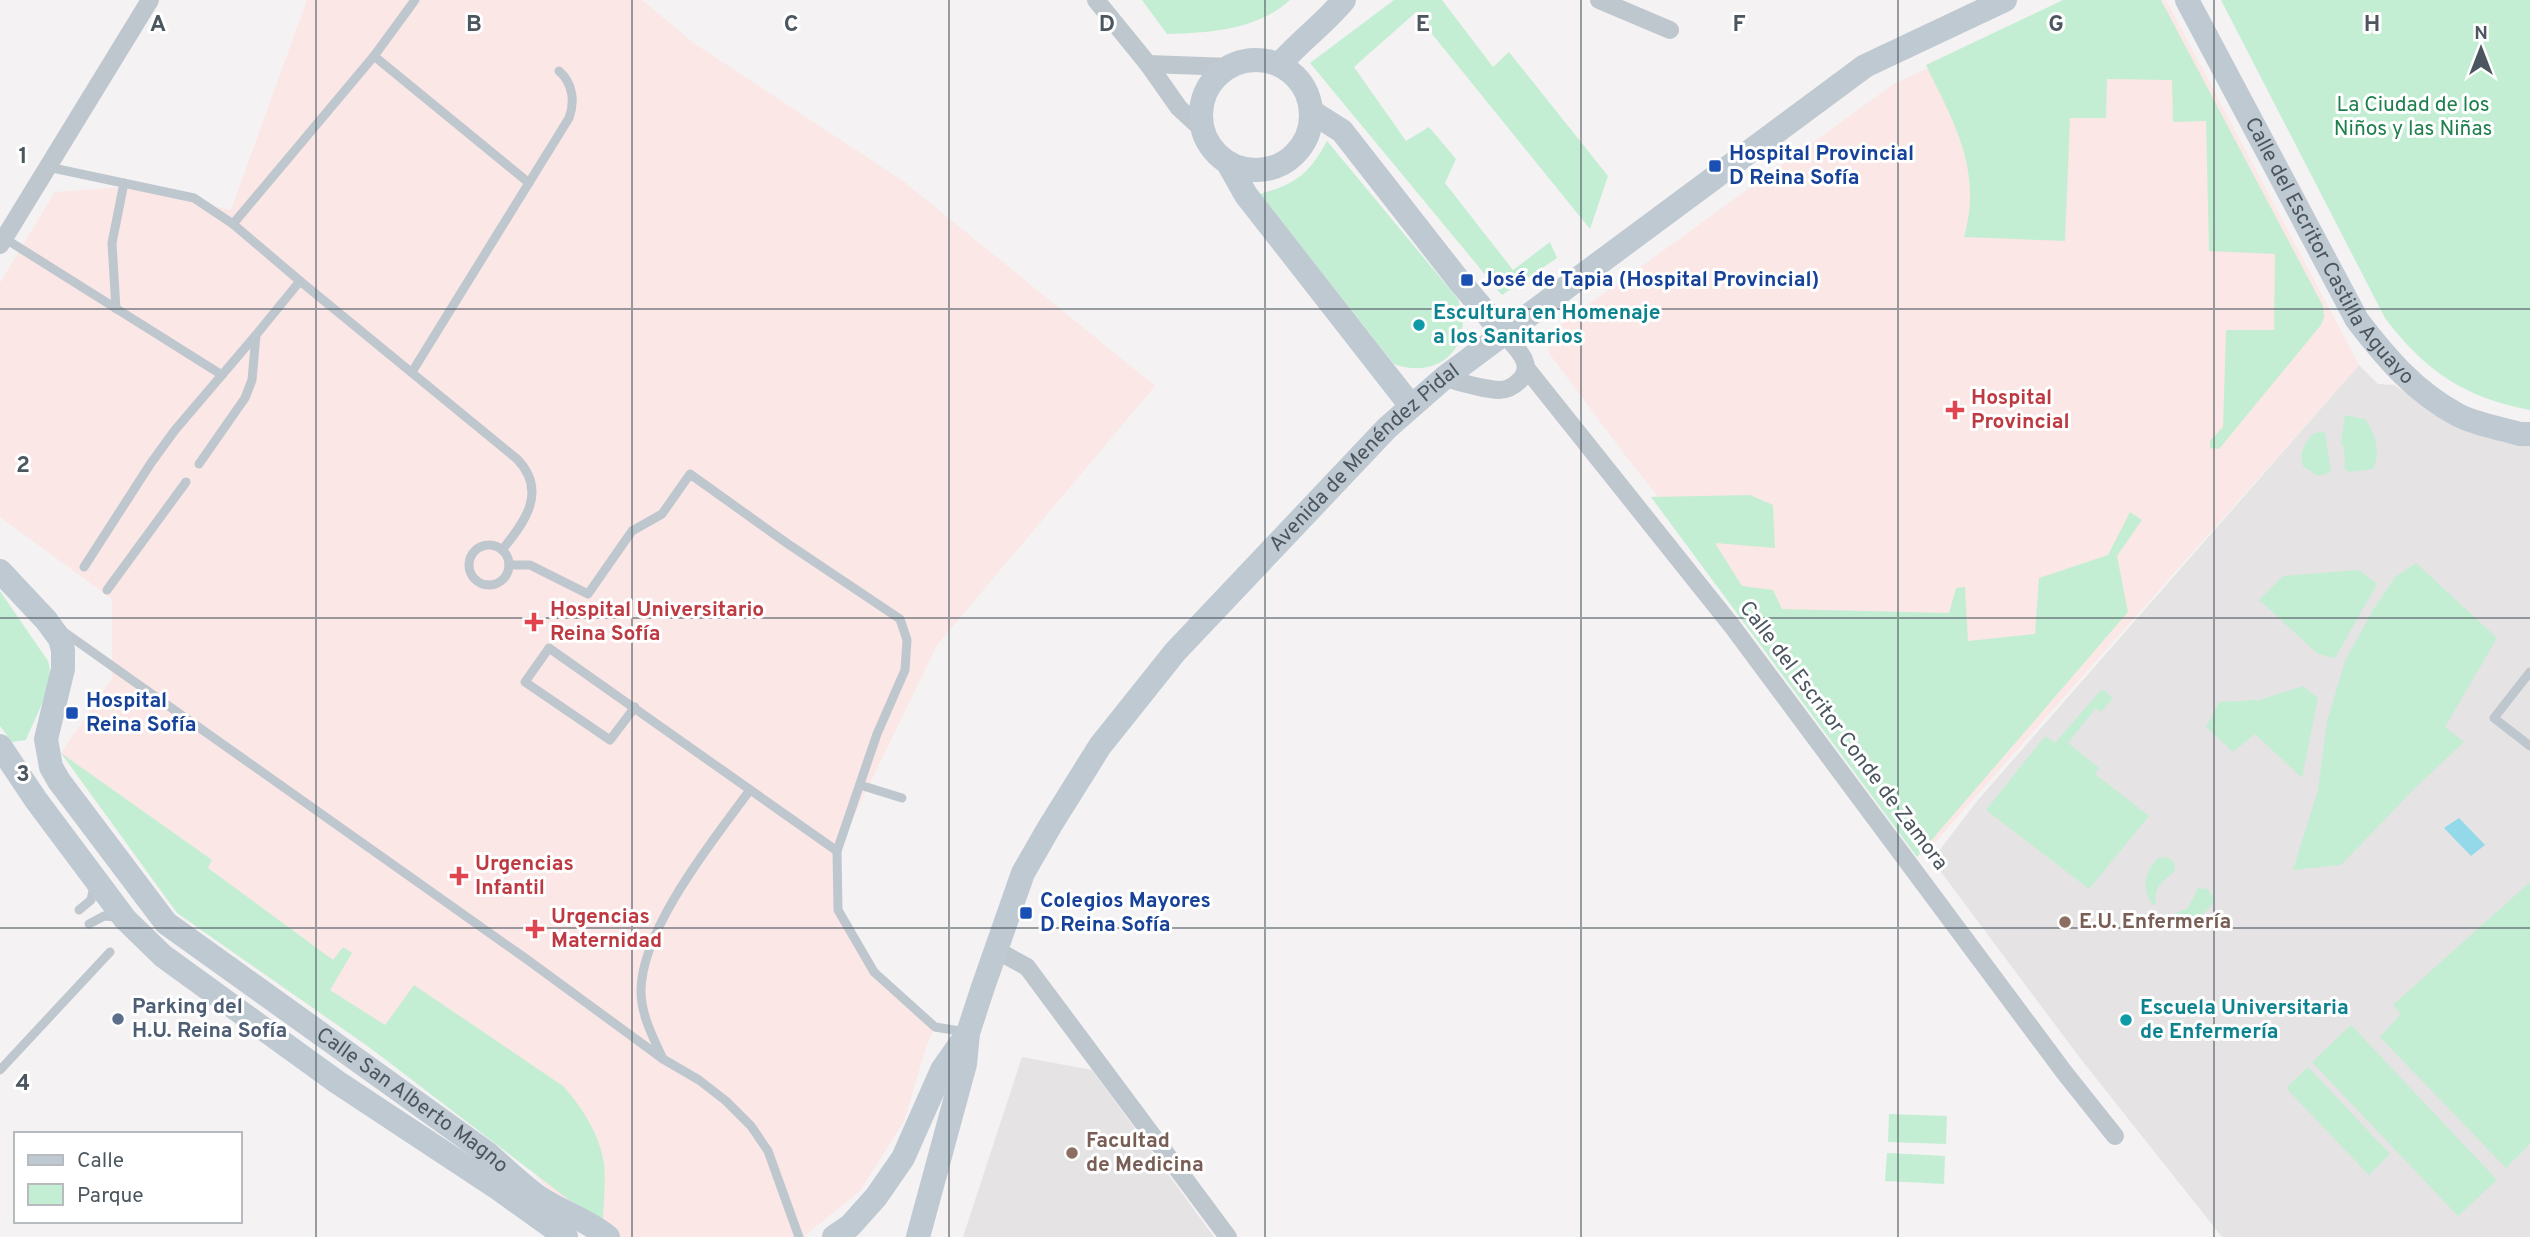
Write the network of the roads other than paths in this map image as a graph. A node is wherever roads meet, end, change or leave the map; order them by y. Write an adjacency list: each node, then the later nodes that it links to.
1 (150, 0): 17 (street)
2 (415, 0): 9 (lane)
3 (1096, 0): 10 (street)
4 (1344, 0): 11 (street)
5 (1599, 0): 8 (street)
6 (2005, 0): 24 (street, Avenida de Menéndez Pidal)
7 (2187, 0): 31 (street, Calle del Escritor Castilla Aguayo)
8 (1670, 30)
9 (374, 56): 19 (lane); 20 (lane)
10 (1148, 64): 12 (street); 15 (street)
11 (1279, 65): 12 (street); 14 (street)
12 (1231, 67): 15 (street)
13 (559, 71): 19 (lane)
14 (1312, 112): 16 (street); 24 (street)
15 (1204, 131): 16 (street)
16 (1228, 163): 30 (street)
17 (48, 167): 18 (lane); 21 (street)
18 (124, 183): 20 (lane); 23 (lane)
19 (529, 183): 27 (lane)
20 (233, 224): 22 (lane)
21 (2, 242): 23 (lane)
22 (300, 281): 25 (lane); 27 (lane)
23 (116, 309): 28 (lane)
24 (1504, 334): 26 (street, Calle del Escritor Conde de Zamora); 29 (street, Avenida de Menéndez Pidal)
25 (256, 335): 28 (lane); 32 (lane)
26 (1527, 369): 29 (street); 58 (street, Calle del Escritor Conde de Zamora)
27 (412, 372): 34 (lane)
28 (222, 375): 36 (lane)
29 (1444, 378): 30 (street, Avenida de Menéndez Pidal)
30 (1411, 406): 53 (street, Avenida de Menéndez Pidal)
31 (2530, 434)
32 (198, 464)
33 (186, 482): 38 (lane)
34 (502, 550): 35 (lane); 35 (lane)
35 (509, 565): 45 (lane)
36 (84, 567)
37 (0, 571): 39 (street, Calle San Alberto Magno)
38 (107, 590)
39 (46, 620): 42 (street, Calle San Alberto Magno); 56 (lane)
40 (2530, 672): 43 (lane)
41 (635, 707): 41 (lane); 46 (lane)
42 (47, 730): 44 (street, Calle San Alberto Magno); 60 (street, Calle San Alberto Magno)
43 (2530, 746)
44 (1, 748): 49 (street, Calle San Alberto Magno)
45 (860, 785): 47 (lane); 48 (lane)
46 (750, 790): 48 (lane); 56 (lane)
47 (902, 798)
48 (836, 851): 55 (lane)
49 (94, 877): 50 (lane); 51 (street, Calle San Alberto Magno)
50 (79, 910)
51 (125, 919): 52 (lane); 59 (street, Calle San Alberto Magno)
52 (89, 924)
53 (996, 950): 55 (street, Avenida de Menéndez Pidal); 64 (street)
54 (110, 952): 57 (lane)
55 (968, 1033): 62 (street, Avenida de Menéndez Pidal); 63 (street, Avenida de Menéndez Pidal)
56 (663, 1059): 61 (lane)
57 (0, 1070)
58 (2115, 1136)
59 (566, 1237)
60 (608, 1237)
61 (799, 1237)
62 (834, 1237)
63 (918, 1237)
64 (1228, 1237)

